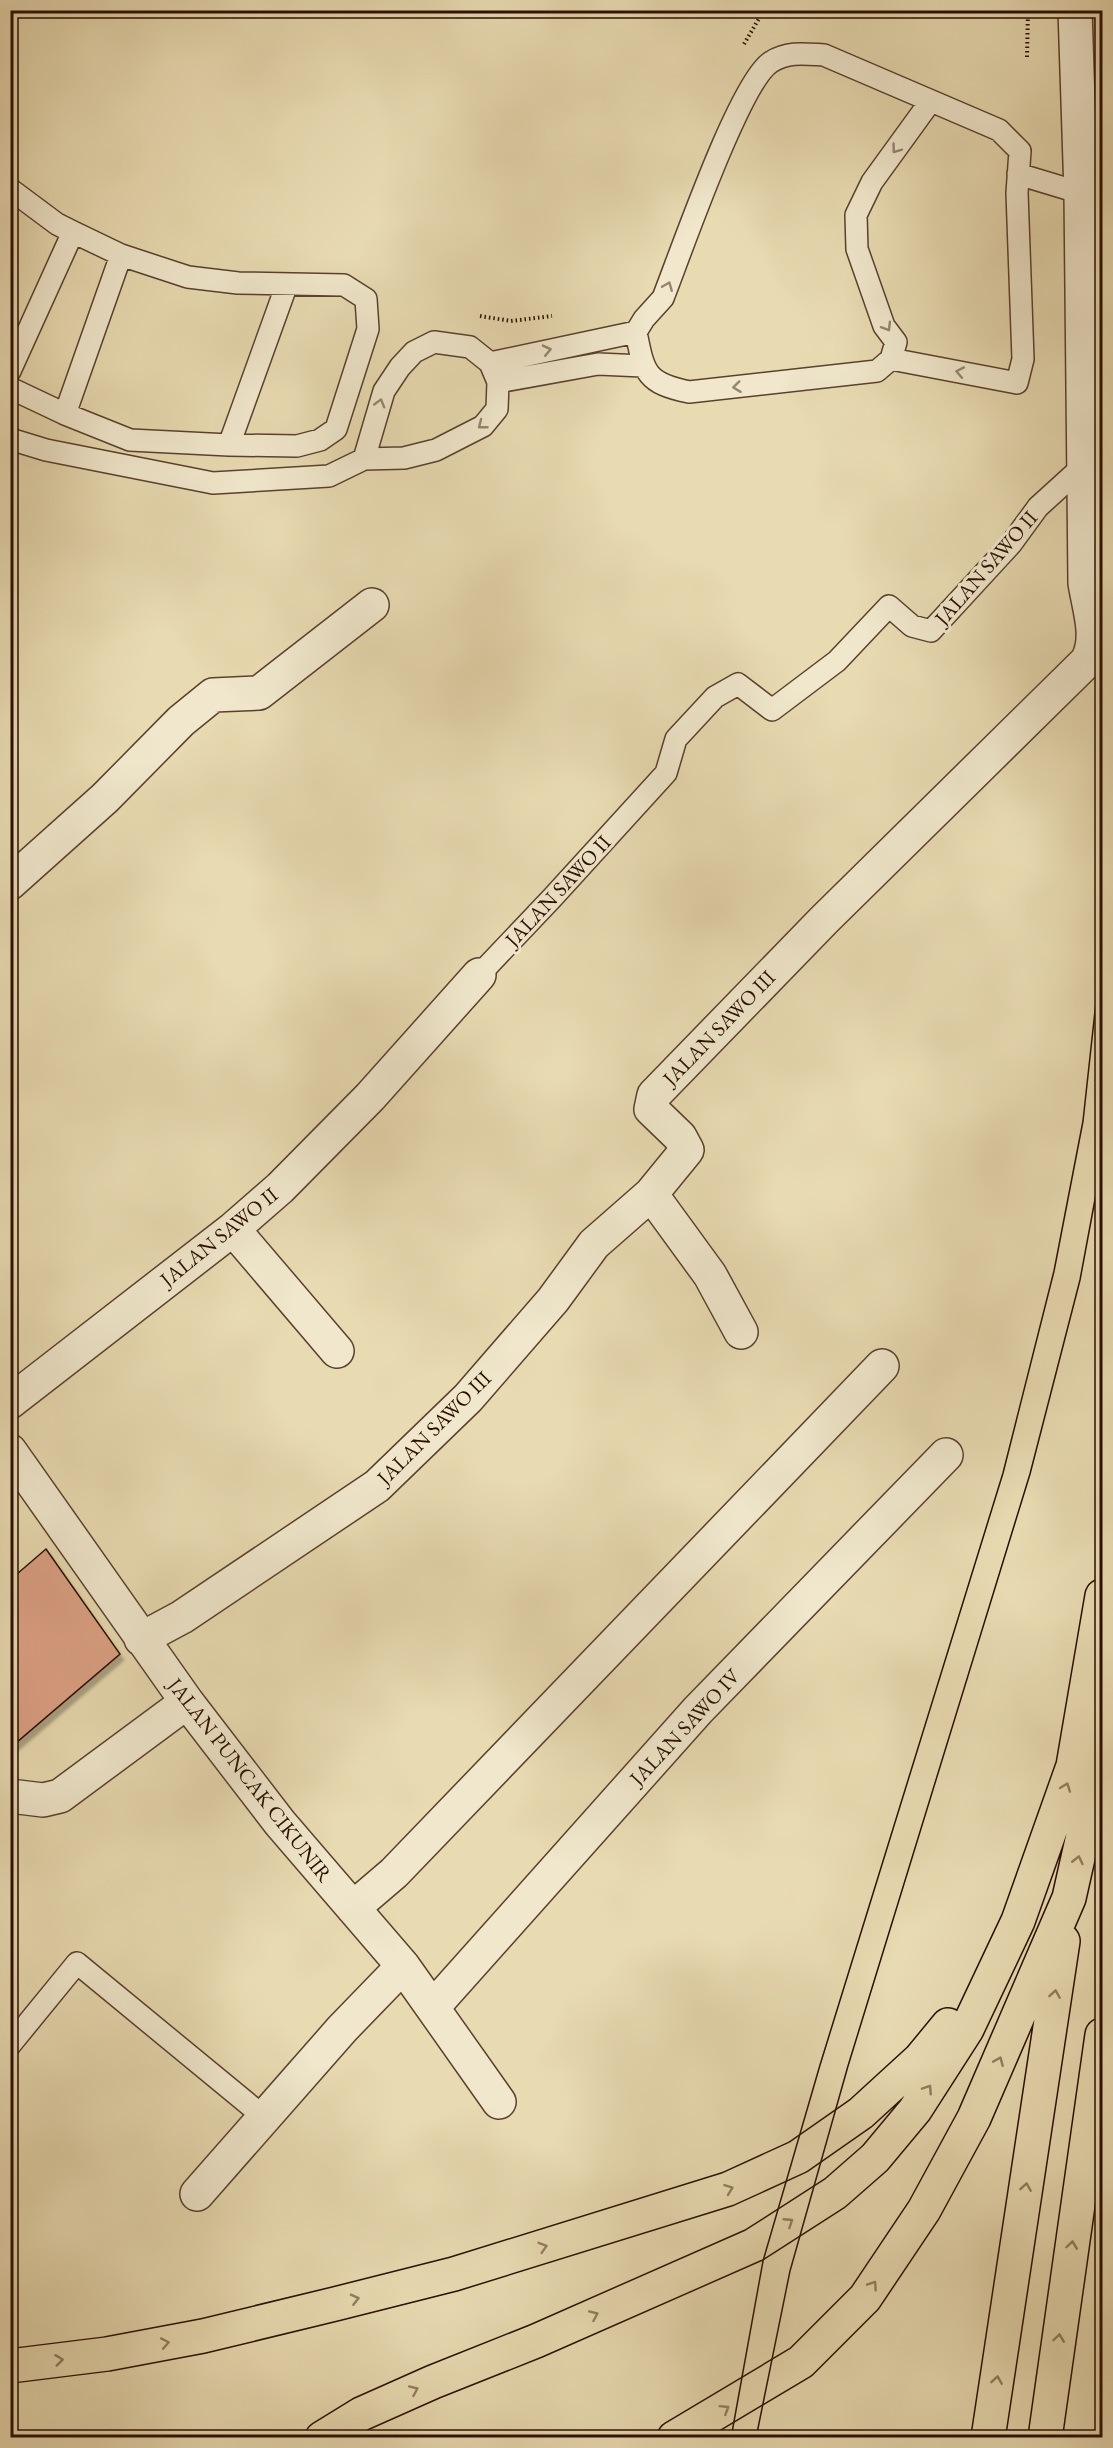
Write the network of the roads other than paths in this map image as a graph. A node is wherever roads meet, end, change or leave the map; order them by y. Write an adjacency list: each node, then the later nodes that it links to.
1 (1075, 10): 5 (street)
2 (930, 102): 3 (lane); 9 (lane, one-way to 2); 10 (lane, one-way to 10)
3 (1018, 174): 5 (lane); 10 (lane, one-way to 10)
4 (10, 189): 6 (lane)
5 (1081, 193): 19 (street)
6 (73, 232): 7 (lane); 12 (lane)
7 (121, 255): 8 (lane); 15 (lane)
8 (287, 284): 17 (lane); 17 (lane)
9 (636, 332): 11 (lane); 13 (lane, one-way to 9)
10 (891, 359): 11 (lane, one-way to 11)
11 (643, 366): 13 (lane)
12 (10, 371)
13 (494, 372): 18 (lane, one-way to 18); 18 (lane, one-way to 13)
14 (10, 388): 15 (lane)
15 (65, 414): 17 (lane)
16 (10, 439): 18 (lane)
17 (229, 445)
18 (364, 459)
19 (1082, 467): 22 (lane, JALAN SAWO II); 23 (street, JALAN SAWO III)
20 (372, 605): 21 (street)
21 (10, 884)
22 (479, 975): 24 (street, JALAN SAWO II)
23 (651, 1194): 25 (street); 32 (street, JALAN SAWO III)
24 (233, 1229): 26 (street); 28 (street, JALAN SAWO II)
25 (741, 1332)
26 (337, 1351)
27 (882, 1366): 37 (street)
28 (10, 1402)
29 (10, 1451): 32 (street, JALAN PUNCAK CIKUNIR)
30 (946, 1455): 40 (street, JALAN SAWO IV)
31 (1102, 1596): 38 (highway, one-way to 31)
32 (141, 1639): 33 (street, JALAN PUNCAK CIKUNIR)
33 (187, 1702): 35 (street); 37 (street, JALAN PUNCAK CIKUNIR)
34 (1102, 1751): 36 (highway, one-way to 34)
35 (10, 1796)
36 (1069, 1898): 48 (highway, one-way to 36); 49 (highway, one-way to 36)
37 (353, 1908): 39 (street, JALAN PUNCAK CIKUNIR)
38 (1018, 1921): 46 (highway, one-way to 38); 47 (highway, one-way to 38)
39 (403, 1966): 40 (street, JALAN PUNCAK CIKUNIR); 44 (street)
40 (433, 2007): 43 (street, JALAN PUNCAK CIKUNIR)
41 (1102, 2035): 50 (highway, one-way to 41)
42 (10, 2045): 44 (lane)
43 (499, 2102)
44 (264, 2117): 45 (street)
45 (197, 2194)
46 (10, 2366)
47 (322, 2438)
48 (674, 2438)
49 (988, 2438)
50 (1045, 2438)

